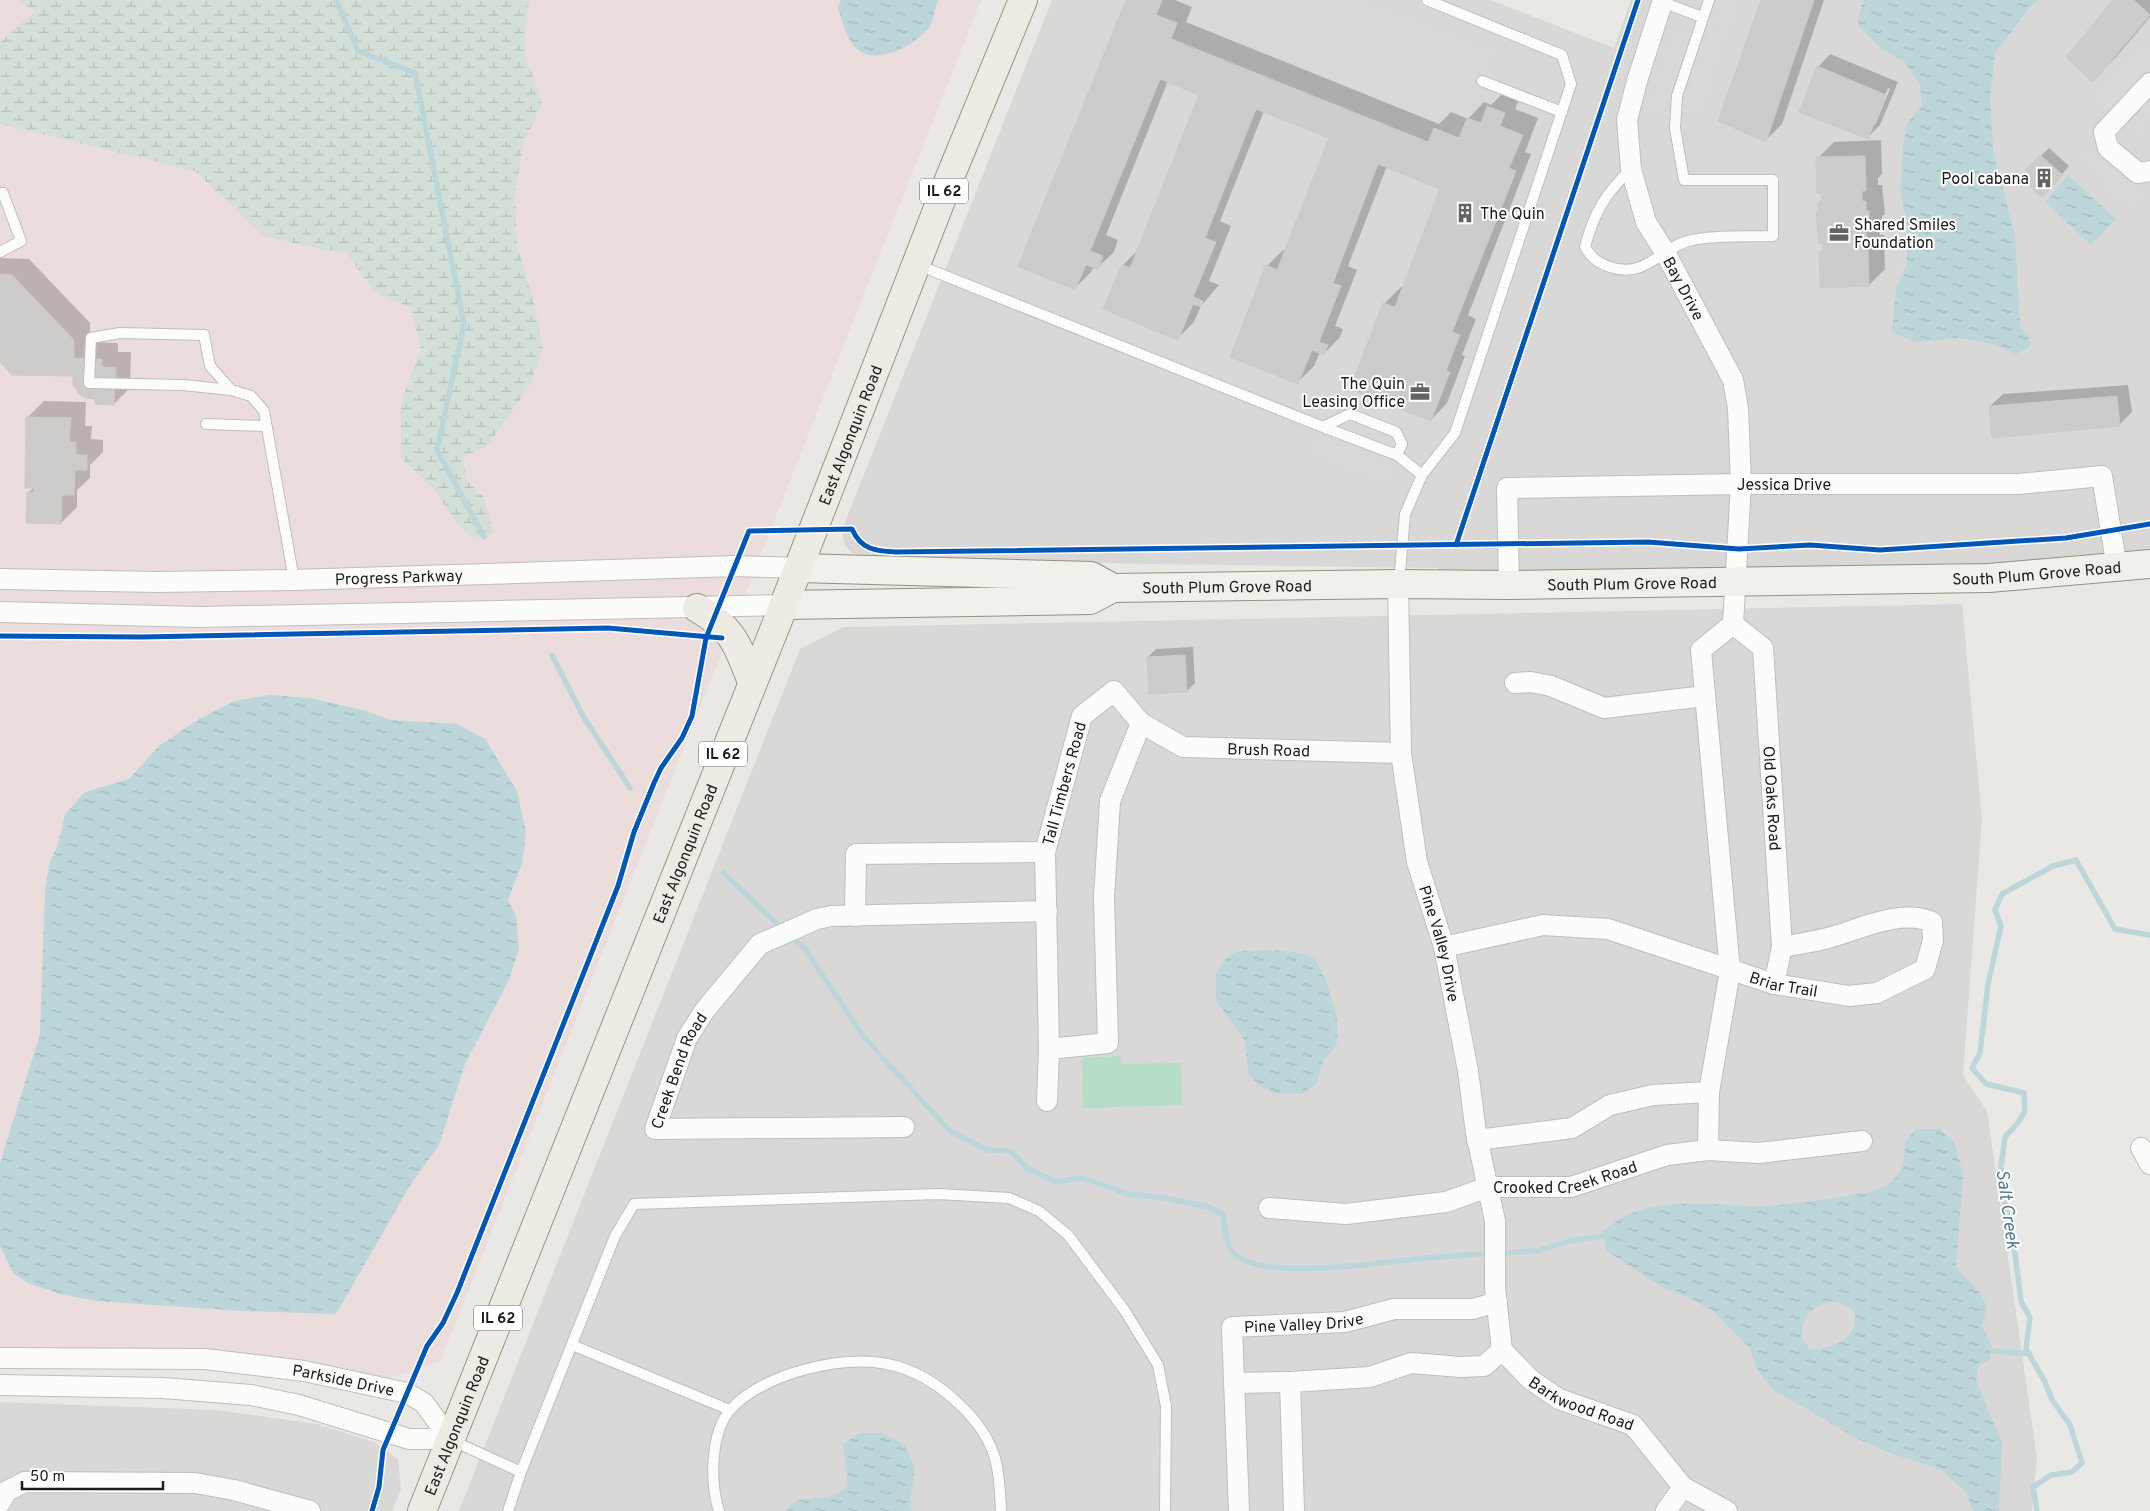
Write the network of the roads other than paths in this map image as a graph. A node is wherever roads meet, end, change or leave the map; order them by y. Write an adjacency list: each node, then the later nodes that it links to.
1 (1023, 0): 14 (main road, East Algonquin Road / IL 62)
2 (1427, 0): 8 (lane)
3 (1708, 0): 5 (lane)
4 (1663, 1): 5 (lane); 9 (street, Bay Drive)
5 (1702, 17): 13 (lane)
6 (1482, 81): 8 (lane)
7 (2150, 83): 10 (street)
8 (1562, 112): 20 (lane)
9 (1631, 169): 13 (street, Bay Drive); 13 (lane)
10 (2150, 171)
11 (0, 193): 12 (lane)
12 (0, 252)
13 (1666, 254): 21 (street, Bay Drive)
14 (916, 264): 18 (lane); 23 (main road, East Algonquin Road / IL 62)
15 (230, 390): 15 (lane); 17 (lane)
16 (206, 424): 17 (lane)
17 (266, 426): 26 (lane)
18 (1323, 427): 19 (lane); 19 (lane)
19 (1397, 456): 20 (lane)
20 (1422, 475): 28 (lane)
21 (1741, 484): 24 (street, Jessica Drive); 27 (street, Bay Drive); 29 (street, Jessica Drive)
22 (2150, 564): 24 (street, South Plum Grove Road)
23 (798, 568): 26 (street, Progress Parkway); 30 (street, South Plum Grove Road); 31 (main road, East Algonquin Road / IL 62)
24 (2117, 568): 27 (street, South Plum Grove Road)
25 (0, 579): 26 (street, Progress Parkway)
26 (294, 580)
27 (1734, 581): 29 (street, South Plum Grove Road); 34 (street)
28 (1398, 584): 29 (street, South Plum Grove Road); 30 (street, South Plum Grove Road); 39 (street, Pine Valley Drive)
29 (1509, 585)
30 (1113, 588): 31 (street, South Plum Grove Road)
31 (784, 606): 32 (street); 35 (main road, East Algonquin Road / IL 62)
32 (697, 608): 33 (street); 35 (main road)
33 (0, 612)
34 (1734, 624): 37 (street); 44 (street, Old Oaks Road)
35 (752, 682): 64 (main road, East Algonquin Road / IL 62)
36 (1515, 683): 37 (street)
37 (1705, 696): 45 (street)
38 (1141, 722): 39 (street, Brush Road); 40 (street, Tall Timbers Road); 47 (street)
39 (1401, 753): 43 (street, Pine Valley Drive)
40 (1045, 852): 41 (street, Tall Timbers Road); 42 (street)
41 (1047, 911): 42 (street, Creek Bend Road); 47 (street, Tall Timbers Road)
42 (856, 916): 50 (street, Creek Bend Road)
43 (1444, 947): 45 (street, Briar Trail); 51 (street, Pine Valley Drive)
44 (1782, 948): 46 (street, Old Oaks Road); 46 (street, Briar Trail)
45 (1730, 971): 46 (street, Briar Trail); 48 (street)
46 (1774, 984)
47 (1049, 1049): 49 (street, Tall Timbers Road)
48 (1708, 1092): 51 (street); 53 (street)
49 (1048, 1101)
50 (904, 1127)
51 (1478, 1140): 54 (street, Pine Valley Drive)
52 (1862, 1141): 53 (street, Crooked Creek Road)
53 (1708, 1150): 54 (street, Crooked Creek Road)
54 (1488, 1186): 55 (street, Crooked Creek Road); 56 (street, Pine Valley Drive)
55 (1269, 1208)
56 (1496, 1295): 58 (street, Pine Valley Drive); 61 (street, Pine Valley Drive)
57 (572, 1345): 63 (lane); 65 (lane); 74 (lane)
58 (1502, 1350): 60 (street); 66 (street, Barkwood Road)
59 (0, 1358): 64 (street, Parkside Drive)
60 (1290, 1382): 61 (street); 76 (street)
61 (1235, 1383): 75 (street, Pine Valley Drive)
62 (0, 1385): 64 (street, Parkside Drive)
63 (730, 1410): 72 (lane); 73 (lane)
64 (450, 1439): 65 (lane); 70 (main road, East Algonquin Road / IL 62)
65 (521, 1472): 71 (lane)
66 (1683, 1487): 77 (street); 78 (street, Barkwood Road)
67 (0, 1503): 68 (street)
68 (257, 1504): 69 (street)
69 (310, 1511)
70 (422, 1511)
71 (508, 1511)
72 (719, 1511)
73 (1001, 1511)
74 (1165, 1511)
75 (1239, 1511)
76 (1294, 1511)
77 (1666, 1511)
78 (1727, 1511)

